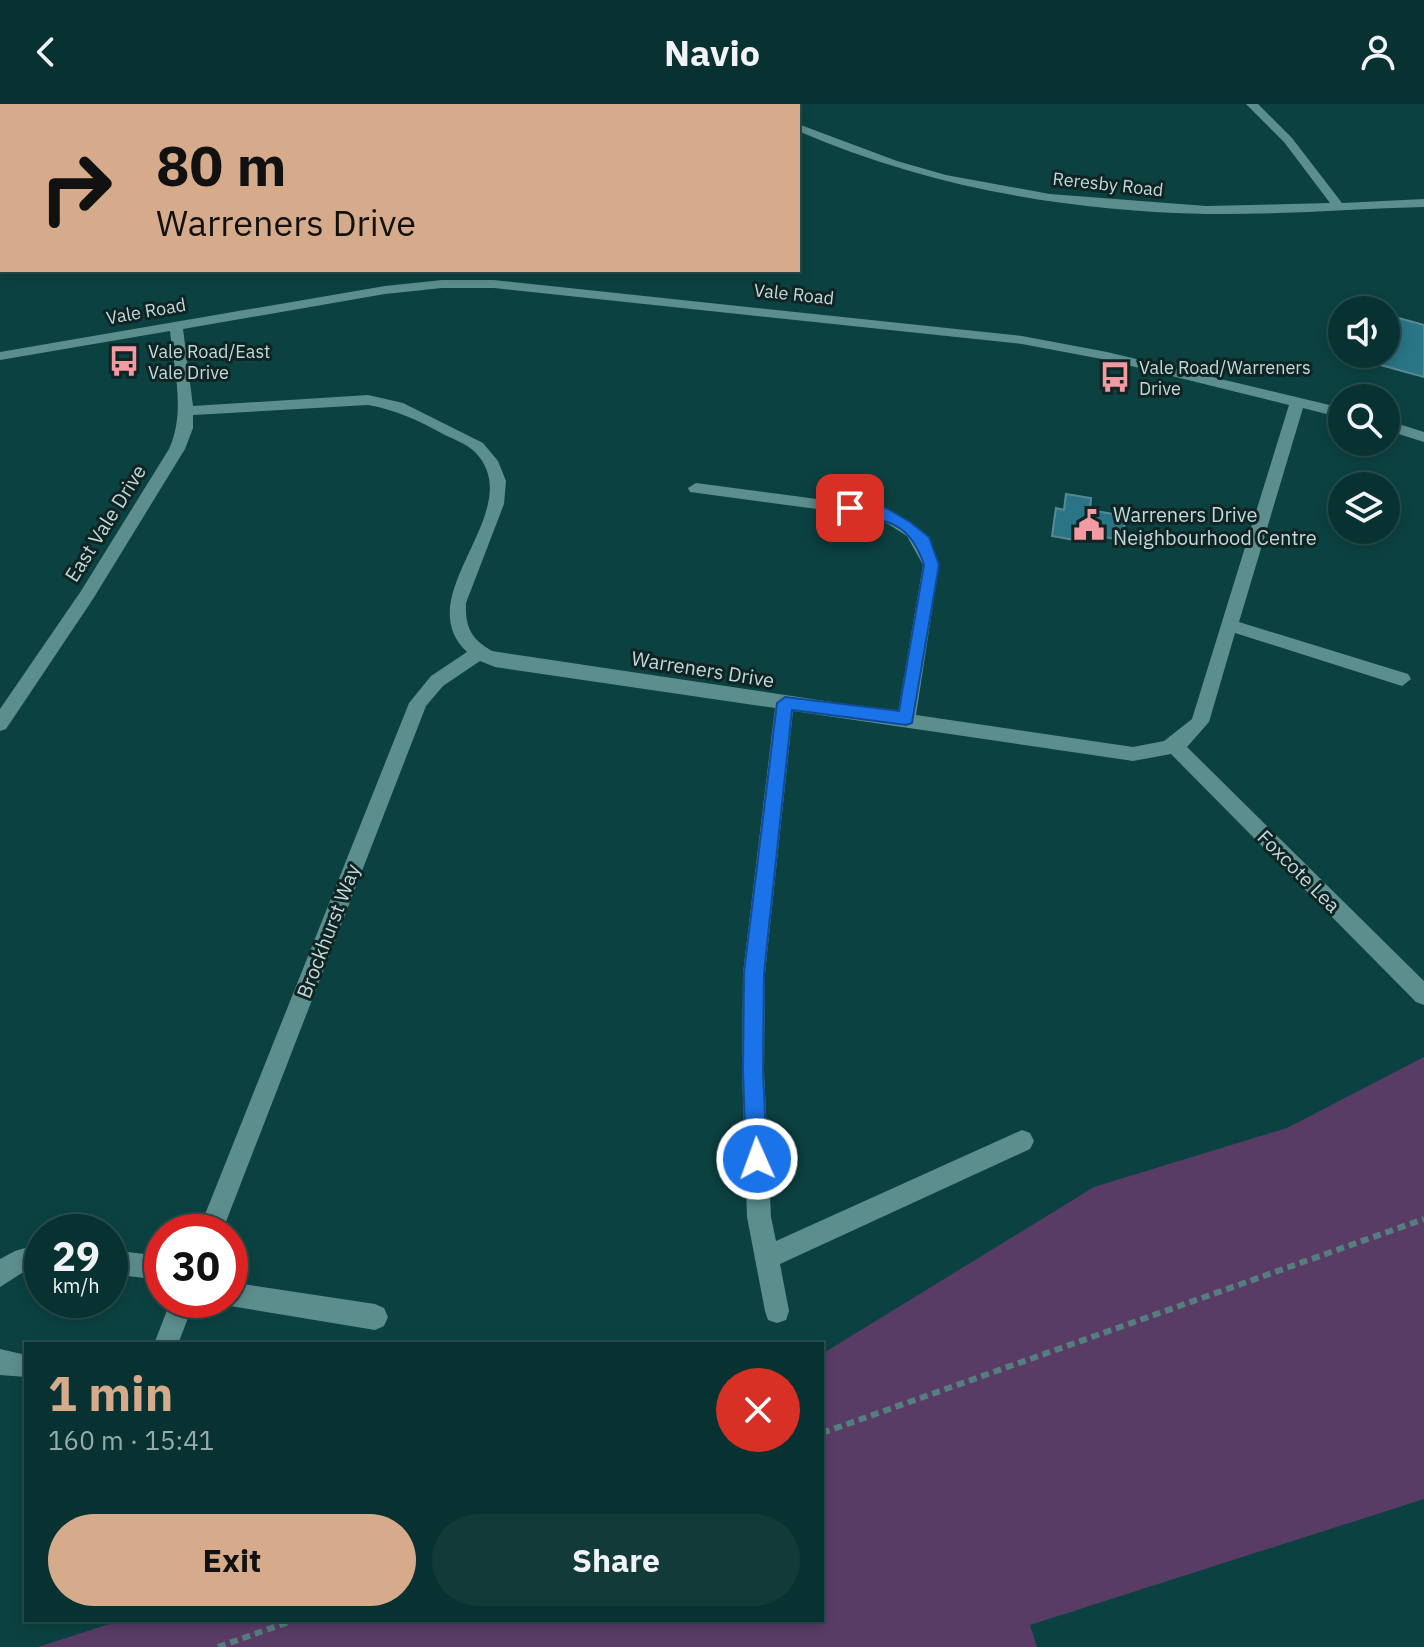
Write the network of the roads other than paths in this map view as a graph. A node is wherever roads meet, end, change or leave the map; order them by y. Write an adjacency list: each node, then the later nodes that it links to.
1 (1252, 104): 4 (street)
2 (800, 128): 4 (street, Reresby Road)
3 (1424, 203): 4 (street, Reresby Road)
4 (1338, 206)
5 (176, 326): 6 (street, Vale Road); 7 (street, Vale Road); 9 (street, East Vale Drive)
6 (0, 356)
7 (1297, 402): 8 (street, Vale Road); 13 (street)
8 (1328, 410)
9 (186, 411): 14 (street); 18 (street, East Vale Drive)
10 (1400, 429): 11 (street)
11 (1424, 437)
12 (696, 488): 17 (street)
13 (1229, 625): 15 (street); 19 (street)
14 (478, 653): 16 (street, Warreners Drive); 22 (street, Brockhurst Way)
15 (1402, 679)
16 (785, 703): 17 (street, Warreners Drive); 23 (street)
17 (906, 719): 19 (street, Warreners Drive)
18 (0, 724)
19 (1174, 746): 20 (street, Foxcote Lea)
20 (1424, 995)
21 (1022, 1141): 23 (street)
22 (217, 1214)
23 (767, 1257): 27 (street)
24 (24, 1260): 25 (street)
25 (0, 1275)
26 (248, 1297): 28 (street)
27 (777, 1311)
28 (375, 1317)
29 (176, 1318): 30 (street)
30 (166, 1342)

